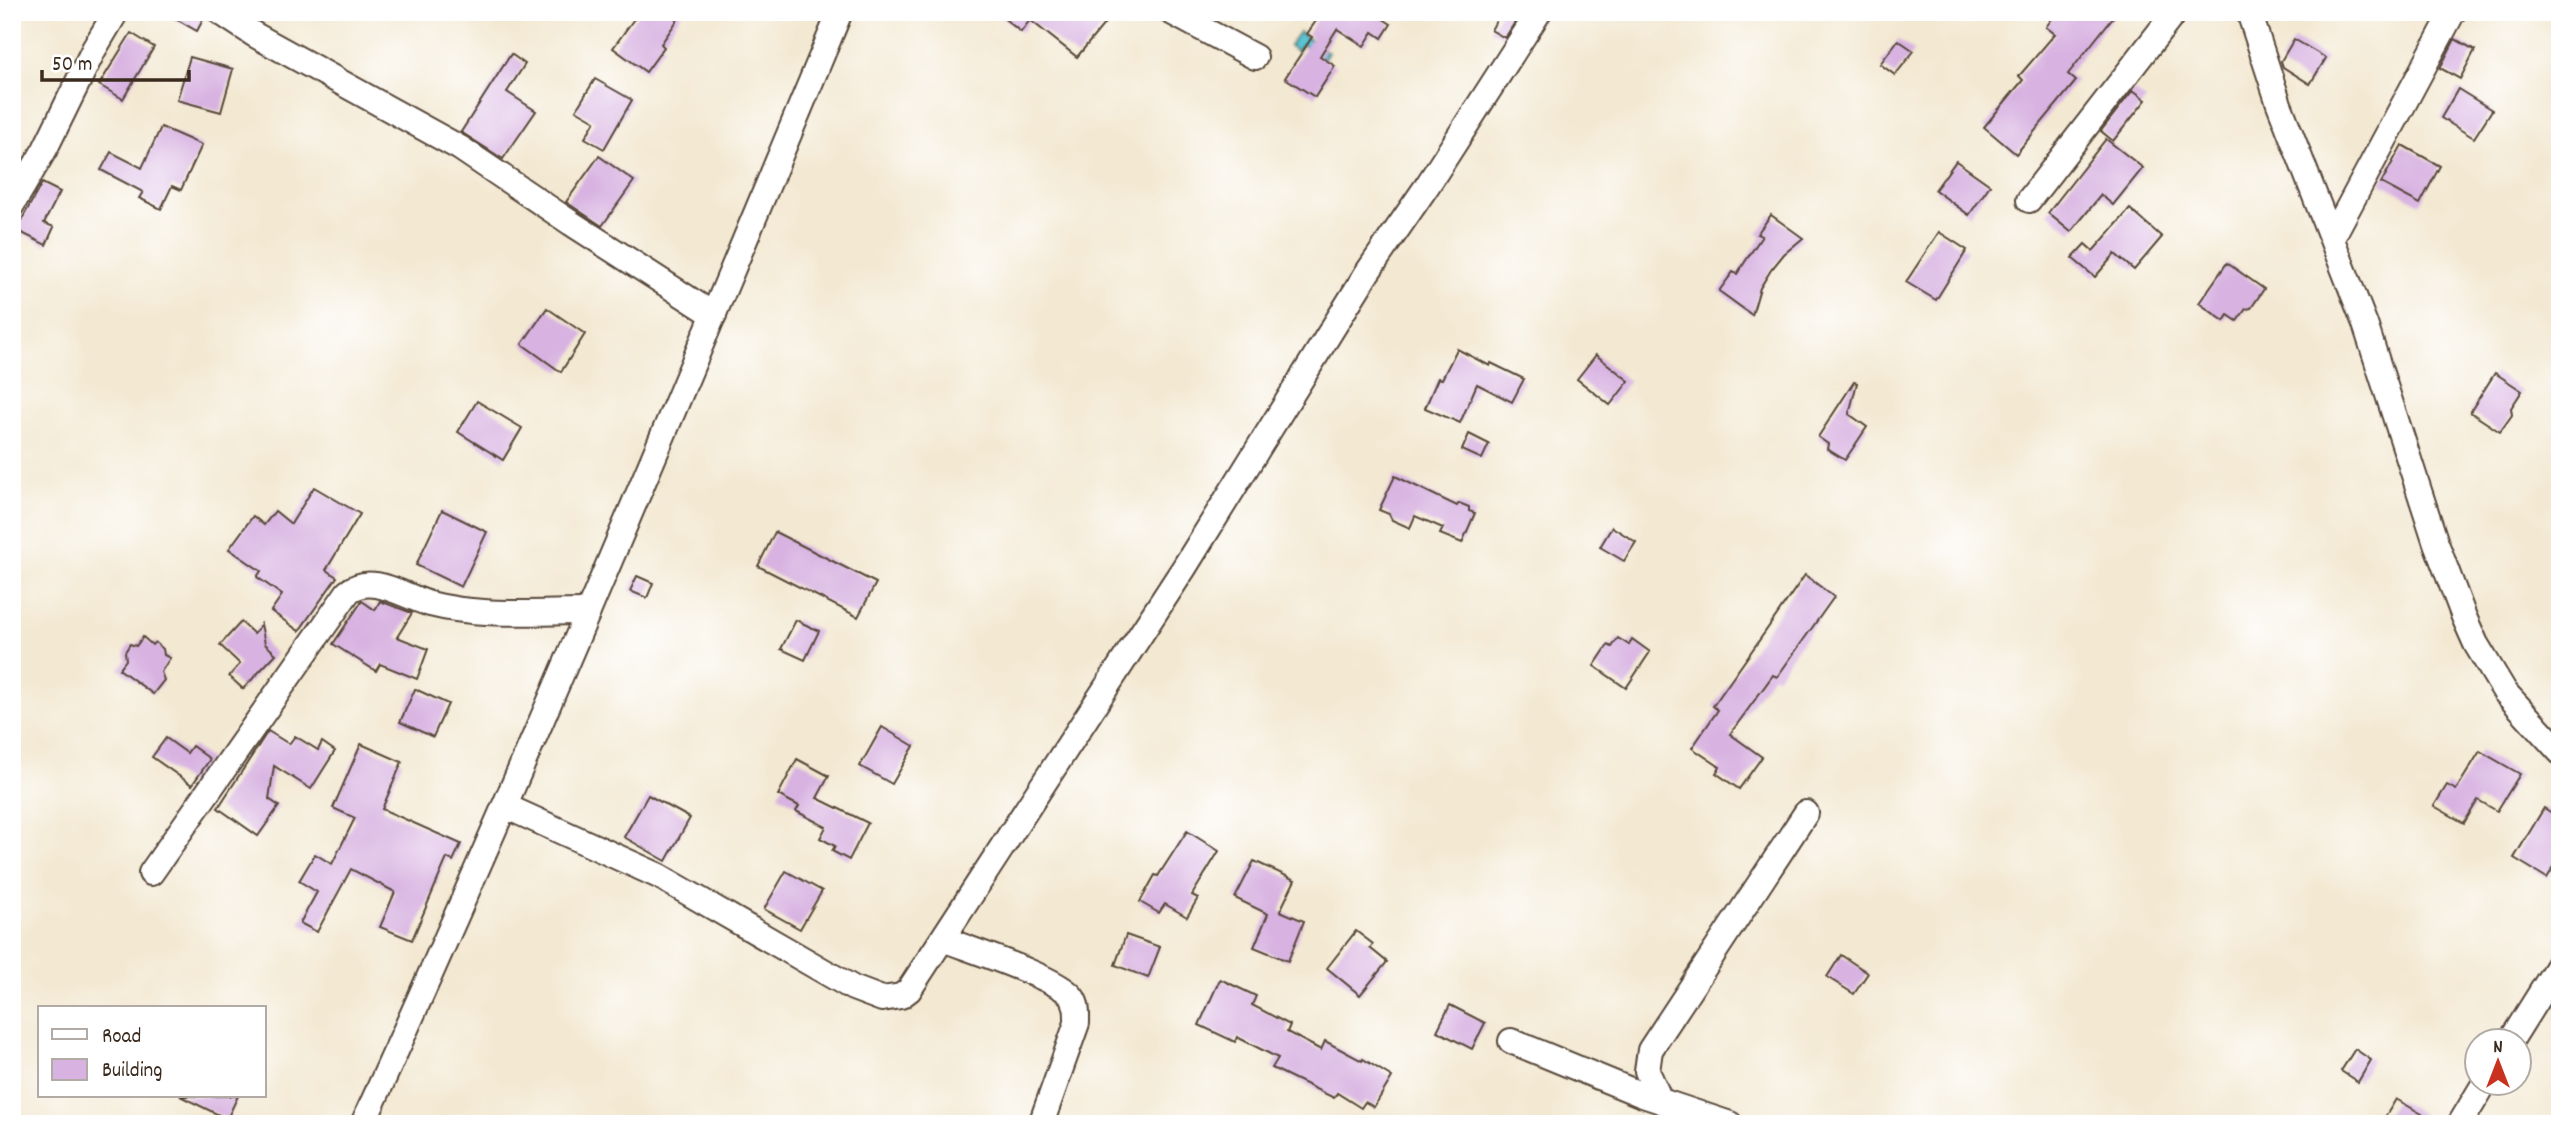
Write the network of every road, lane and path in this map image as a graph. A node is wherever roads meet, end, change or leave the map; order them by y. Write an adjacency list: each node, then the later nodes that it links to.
1 (116, 12): 11 (street)
2 (220, 12): 13 (street)
3 (840, 12): 13 (street)
4 (1171, 12): 9 (street)
5 (1539, 12): 19 (street)
6 (2175, 12): 10 (street)
7 (2249, 12): 12 (street)
8 (2453, 12): 12 (street)
9 (1255, 57)
10 (2029, 200)
11 (12, 205)
12 (2332, 238): 15 (street)
13 (714, 315): 14 (street)
14 (587, 612): 16 (street); 18 (street)
15 (2560, 752)
16 (505, 806): 19 (street); 25 (street)
17 (1806, 813): 24 (street)
18 (151, 873)
19 (943, 939): 26 (street)
20 (2560, 962): 21 (street)
21 (2518, 1028)
22 (1511, 1041): 24 (street)
23 (2475, 1098): 28 (street)
24 (1660, 1100): 27 (street)
25 (363, 1124)
26 (1041, 1124)
27 (1730, 1124)
28 (2460, 1124)

